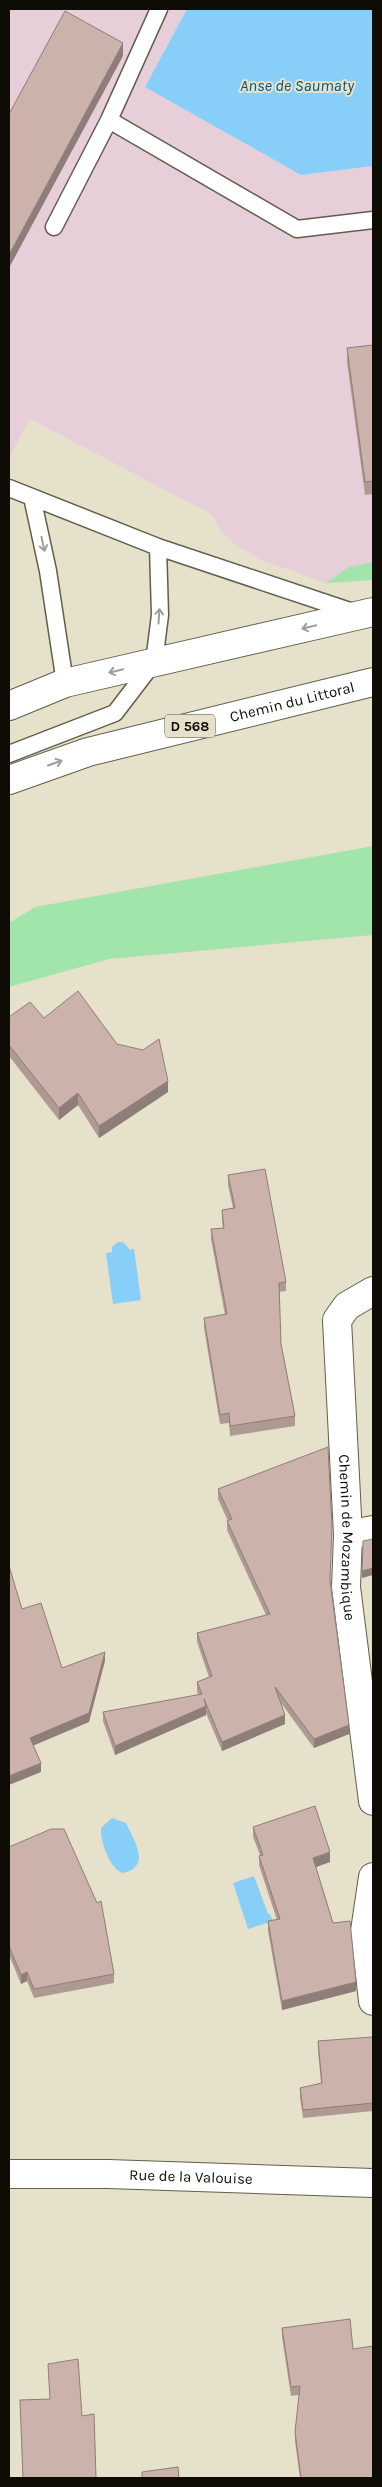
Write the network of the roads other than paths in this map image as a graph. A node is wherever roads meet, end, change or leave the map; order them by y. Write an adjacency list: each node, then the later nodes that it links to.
1 (159, 9): 2 (lane)
2 (109, 120): 3 (lane); 4 (lane)
3 (373, 220)
4 (54, 227)
5 (9, 488): 6 (lane)
6 (32, 497): 7 (lane); 11 (lane, one-way to 11)
7 (158, 546): 8 (lane); 9 (lane, one-way to 7)
8 (367, 613): 9 (street, one-way to 9)
9 (154, 662): 11 (street, one-way to 11); 13 (lane)
10 (373, 682): 14 (street, Chemin du Littoral / D 568, one-way to 10)
11 (65, 684): 12 (street)
12 (9, 706)
13 (9, 754)
14 (9, 780)
15 (373, 1291): 16 (street, Chemin de Mozambique)
16 (360, 1532): 17 (street, Chemin de Mozambique)
17 (370, 1740): 18 (street, Chemin de Mozambique)
18 (373, 1801)
19 (373, 1877): 20 (street)
20 (373, 2001)
21 (9, 2174): 22 (street, Rue de la Valouise)
22 (373, 2183)

